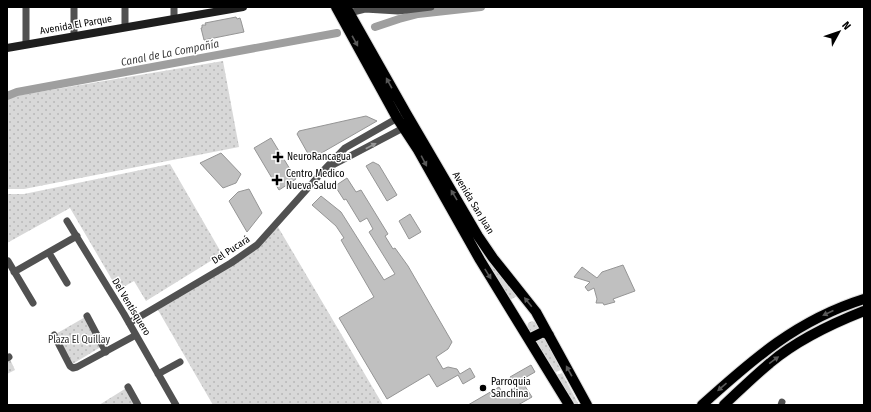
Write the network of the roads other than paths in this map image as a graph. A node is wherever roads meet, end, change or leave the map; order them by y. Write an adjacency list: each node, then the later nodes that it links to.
1 (26, 7): 12 (street)
2 (74, 7): 11 (street)
3 (125, 7): 10 (street)
4 (174, 7): 9 (street)
5 (243, 7): 9 (street, Avenida El Parque)
6 (336, 7): 14 (main road, Avenida San Juan, one-way to 14)
7 (431, 7): 8 (street)
8 (348, 10): 14 (main road, Avenida San Juan, one-way to 8)
9 (174, 18): 10 (street, Avenida El Parque)
10 (125, 27): 11 (street, Avenida El Parque)
11 (74, 36): 12 (street, Avenida El Parque)
12 (26, 44): 13 (street, Avenida El Parque)
13 (7, 48)
14 (402, 115): 15 (main road, Avenida San Juan); 16 (street, Del Pucará)
15 (408, 126): 16 (street, Del Pucará, one-way to 15); 29 (main road, Avenida San Juan, one-way to 15); 31 (main road, Avenida San Juan, one-way to 31)
16 (324, 170): 27 (street, Del Pucará)
17 (67, 221): 18 (street, Del Ventisquero)
18 (77, 236): 19 (street); 27 (street, Del Ventisquero)
19 (49, 253): 21 (street); 22 (street)
20 (8, 261): 21 (street)
21 (14, 272): 24 (street)
22 (67, 283)
23 (864, 299): 40 (main road, one-way to 40)
24 (33, 303)
25 (864, 311): 41 (main road, one-way to 25)
26 (87, 316): 32 (street)
27 (129, 323): 28 (street, Del Ventisquero)
28 (136, 335): 32 (street); 34 (street, Del Ventisquero)
29 (549, 335): 31 (main road); 39 (main road, Avenida San Juan, one-way to 29)
30 (54, 336): 32 (street)
31 (529, 339): 38 (main road, Avenida San Juan)
32 (106, 352)
33 (180, 362): 34 (street)
34 (158, 374): 37 (street, Del Ventisquero)
35 (128, 387): 36 (street)
36 (138, 405)
37 (176, 405)
38 (569, 405)
39 (587, 405)
40 (702, 405)
41 (724, 405)

